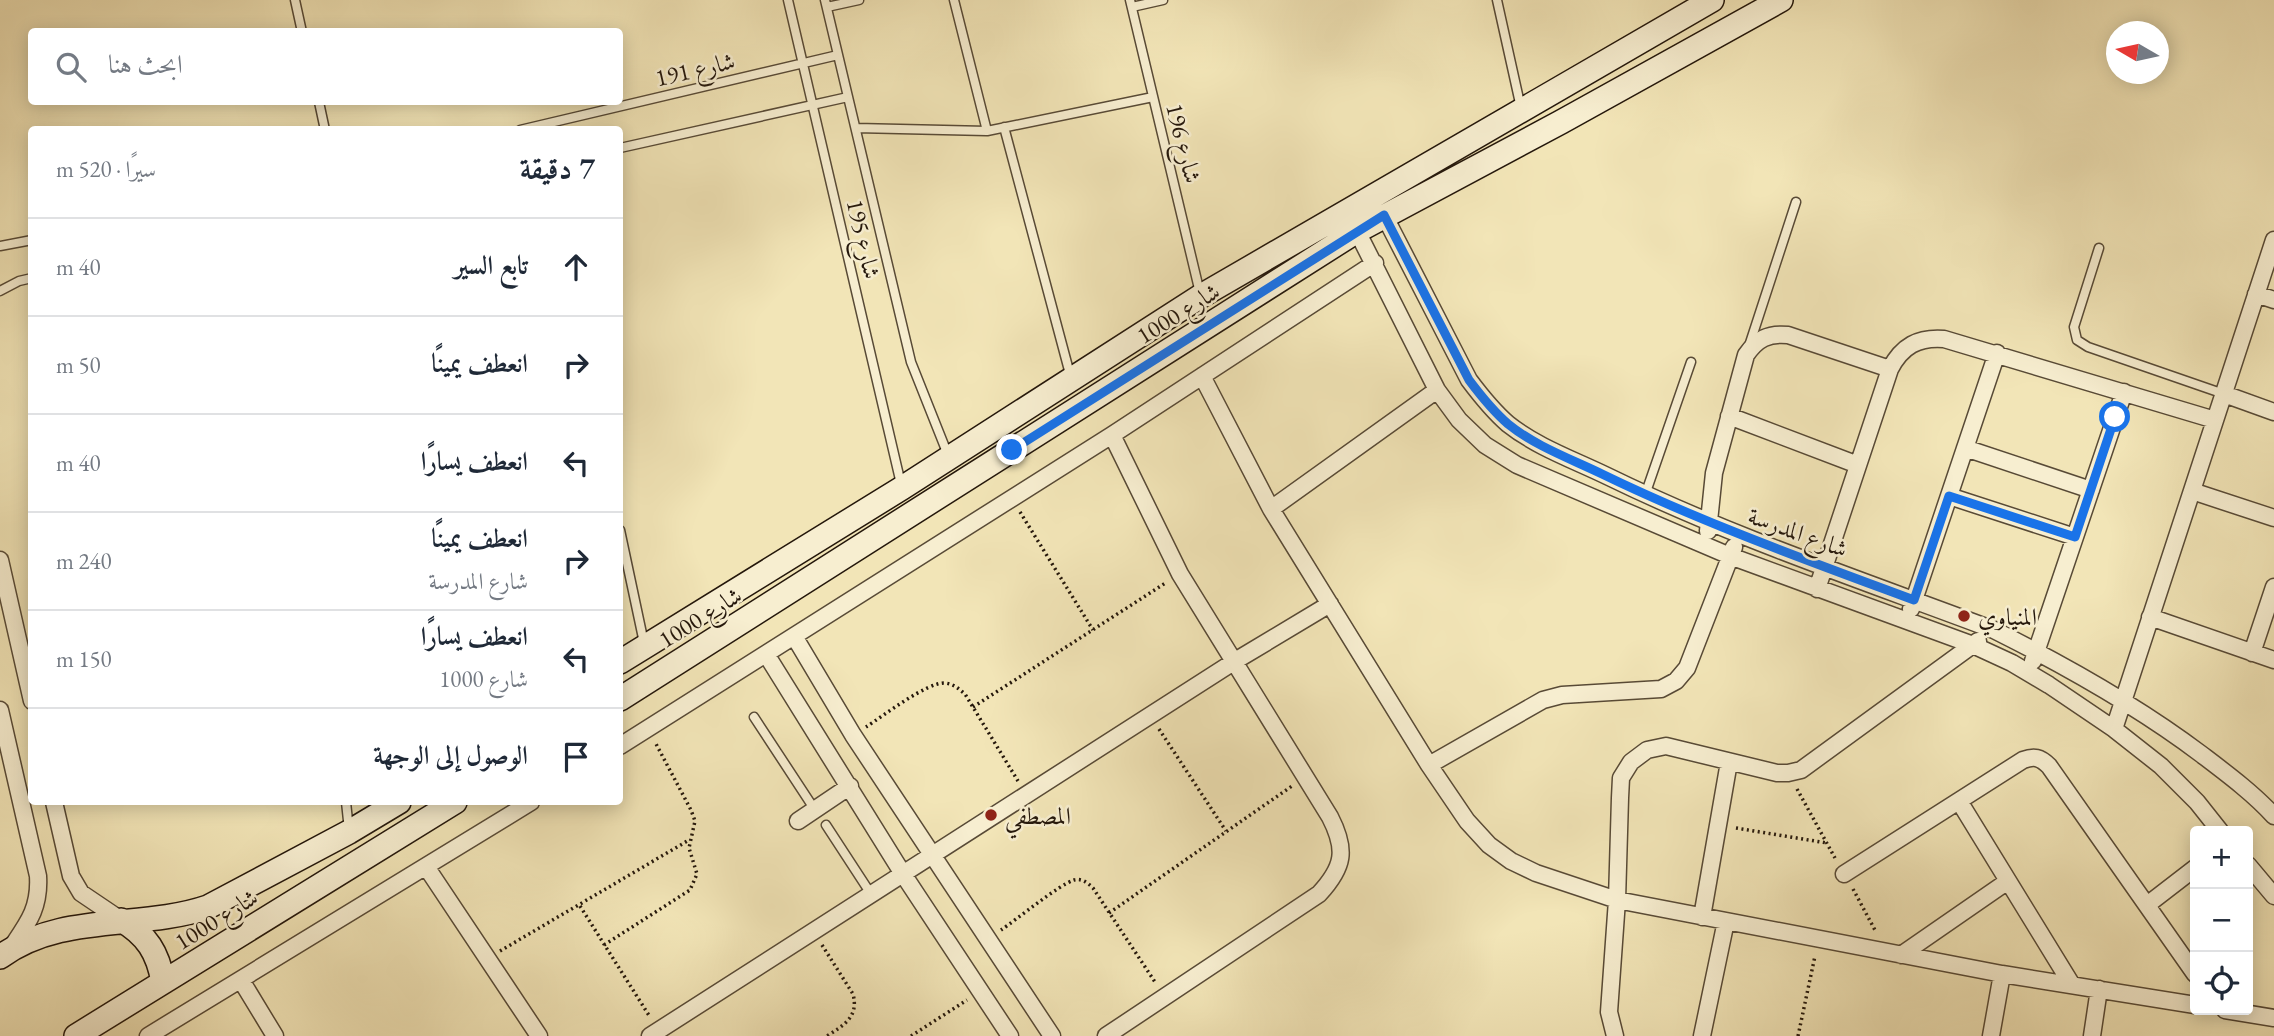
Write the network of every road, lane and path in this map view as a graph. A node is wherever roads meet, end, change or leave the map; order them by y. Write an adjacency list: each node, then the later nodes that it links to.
1 (295, 0): 11 (lane)
2 (788, 0): 13 (lane, شارع 195)
3 (859, 0): 9 (lane)
4 (954, 0): 23 (lane)
5 (1163, 0): 10 (lane)
6 (1497, 0): 18 (lane)
7 (1712, 0): 18 (street, شارع 1000)
8 (1782, 0): 26 (street, شارع 1000)
9 (826, 4): 12 (lane, شارع 195)
10 (1131, 4): 15 (lane, شارع 196)
11 (301, 28)
12 (838, 55): 13 (lane, شارع 191); 14 (lane, شارع 195)
13 (803, 63): 17 (lane, شارع 195); 20 (lane, شارع 191)
14 (848, 97): 17 (lane); 22 (lane, شارع 195)
15 (1153, 97): 21 (lane); 36 (lane, شارع 196)
16 (320, 105): 19 (lane)
17 (813, 105): 24 (lane); 54 (lane, شارع 195)
18 (1522, 111): 36 (street, شارع 1000)
19 (325, 126)
20 (538, 126)
21 (1004, 127): 23 (lane); 43 (lane)
22 (856, 128): 23 (lane); 52 (lane, شارع 195)
23 (987, 131)
24 (623, 147)
25 (1796, 202): 39 (lane)
26 (1384, 215): 27 (street, شارع 1000); 57 (street, شارع المدرسة)
27 (1357, 231): 32 (street, شارع المدرسة); 91 (street, شارع 1000)
28 (2274, 240): 35 (street)
29 (28, 241): 30 (lane)
30 (0, 246)
31 (2099, 248): 46 (lane)
32 (1375, 263): 42 (street); 44 (street, شارع المدرسة)
33 (28, 279): 34 (lane)
34 (0, 291)
35 (2256, 294): 37 (street); 46 (street)
36 (1201, 296): 43 (street, شارع 1000)
37 (2274, 300)
38 (1997, 353): 41 (street); 45 (street); 51 (street)
39 (1746, 355): 41 (street); 48 (street)
40 (1691, 362): 57 (lane)
41 (1890, 369): 53 (street)
42 (1202, 376): 50 (street); 60 (street)
43 (1072, 378): 52 (street, شارع 1000)
44 (1437, 390): 60 (street); 66 (street, شارع المدرسة)
45 (2123, 392): 49 (street); 55 (street)
46 (2224, 394): 47 (street); 49 (street)
47 (2274, 412)
48 (1729, 416): 53 (street); 62 (street)
49 (2215, 420): 56 (street)
50 (1112, 435): 59 (street); 70 (street)
51 (1965, 448): 55 (street); 58 (street)
52 (949, 457): 54 (street, شارع 1000)
53 (1858, 465): 69 (street)
54 (902, 488): 82 (street, شارع 1000)
55 (2091, 490): 64 (street)
56 (2192, 491): 61 (street); 76 (street)
57 (1645, 495): 62 (street, شارع المدرسة)
58 (1949, 496): 64 (street); 73 (street)
59 (1012, 499): 78 (path); 80 (street)
60 (1271, 509): 74 (street)
61 (2274, 518)
62 (1708, 522): 63 (street, شارع المدرسة); 66 (street)
63 (1738, 534): 67 (street); 69 (street, شارع المدرسة)
64 (2075, 537): 83 (street)
65 (623, 544): 82 (lane)
66 (1709, 547): 67 (street, شارع المدرسة)
67 (1730, 556): 72 (street, شارع المدرسة); 103 (street)
68 (0, 560): 75 (street)
69 (1824, 566): 72 (street); 73 (street, شارع المدرسة)
70 (1180, 573): 78 (path); 88 (street)
71 (2274, 587): 84 (street)
72 (1817, 589): 77 (street, شارع المدرسة)
73 (1914, 600): 77 (street); 79 (street, شارع المدرسة)
74 (1330, 604): 88 (street); 103 (street)
75 (5, 610): 90 (street)
76 (2150, 617): 84 (street); 92 (street)
77 (1907, 621): 81 (street, شارع المدرسة)
78 (1093, 630): 93 (path)
79 (1994, 630): 81 (street); 83 (street, شارع المدرسة)
80 (794, 636): 85 (street); 99 (street)
81 (1973, 645): 89 (street, شارع المدرسة); 102 (street)
82 (645, 646): 86 (street, شارع 1000)
83 (2037, 651): 89 (street); 92 (street, شارع المدرسة)
84 (2252, 653): 87 (street)
85 (766, 654): 97 (street); 101 (street)
86 (623, 660)
87 (2274, 660)
88 (1234, 661): 95 (street); 104 (street)
89 (2029, 673): 98 (street, شارع المدرسة)
90 (28, 688)
91 (623, 697)
92 (2124, 701): 98 (street); 114 (street, شارع المدرسة)
93 (973, 707): 99 (path); 106 (path)
94 (0, 710): 143 (street)
95 (1150, 716): 106 (street); 119 (path)
96 (754, 717): 113 (lane)
97 (647, 728): 100 (street); 121 (path)
98 (2114, 729): 118 (street, شارع المدرسة)
99 (853, 735): 101 (street); 123 (street)
100 (623, 744)
101 (827, 751): 105 (street)
102 (1729, 761): 117 (street); 132 (street)
103 (1429, 765): 132 (street)
104 (1306, 776): 119 (path); 153 (street)
105 (850, 786): 113 (street); 127 (street)
106 (1027, 795): 123 (street)
107 (1959, 801): 128 (street); 129 (street); 133 (street)
108 (55, 805): 137 (street)
109 (346, 805): 120 (lane)
110 (394, 805): 120 (street, شارع 1000)
111 (450, 805): 149 (street, شارع 1000)
112 (526, 805): 124 (street)
113 (815, 810): 115 (street)
114 (2274, 816)
115 (798, 821)
116 (826, 825): 130 (lane)
117 (1718, 825): 122 (path); 136 (street)
118 (2216, 826)
119 (1227, 831): 135 (path)
120 (349, 832): 137 (street, شارع 1000)
121 (689, 840): 134 (path); 142 (path)
122 (1827, 843)
123 (932, 855): 127 (street); 140 (street)
124 (427, 867): 145 (street); 148 (street)
125 (2253, 871): 131 (street)
126 (2190, 872): 133 (street)
127 (903, 874): 130 (street); 152 (street)
128 (1844, 874)
129 (2008, 881): 144 (street); 150 (street)
130 (871, 894): 139 (street)
131 (2274, 896)
132 (1617, 900): 136 (street); 167 (street)
133 (2147, 905): 146 (street)
134 (580, 906): 142 (path); 145 (path)
135 (1109, 913): 140 (path); 153 (path)
136 (1702, 916): 138 (street)
137 (121, 920): 143 (street, شارع 1000); 149 (street)
138 (1726, 921): 141 (street); 168 (street)
139 (813, 932): 157 (street); 162 (path)
140 (988, 939): 165 (street)
141 (1819, 939): 144 (street); 169 (path)
142 (604, 945): 157 (path)
143 (5, 953)
144 (1901, 955): 147 (street)
145 (486, 959): 161 (street)
146 (2190, 967)
147 (2002, 974): 150 (street); 170 (street)
148 (241, 980): 159 (street); 160 (street)
149 (163, 982): 158 (street, شارع 1000)
150 (2072, 985): 151 (street)
151 (2099, 989): 154 (street); 171 (street)
152 (980, 991): 163 (path); 164 (street)
153 (1165, 997): 166 (street)
154 (2190, 1004)
155 (2253, 1015): 156 (street)
156 (2274, 1018)
157 (654, 1033)
158 (76, 1036)
159 (148, 1036)
160 (275, 1036)
161 (539, 1036)
162 (827, 1036)
163 (911, 1036)
164 (1010, 1036)
165 (1052, 1036)
166 (1106, 1036)
167 (1616, 1036)
168 (1702, 1036)
169 (1798, 1036)
170 (1992, 1036)
171 (2092, 1036)

